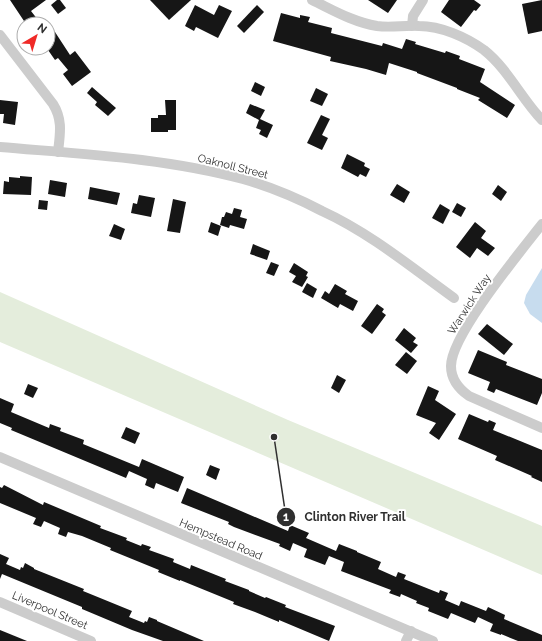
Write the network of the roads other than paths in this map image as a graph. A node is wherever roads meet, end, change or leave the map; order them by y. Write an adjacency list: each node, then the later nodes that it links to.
1 (312, 0): 3 (street)
2 (423, 0): 3 (street)
3 (412, 26): 5 (street)
4 (0, 36): 7 (street)
5 (542, 120)
6 (0, 147): 7 (street, Oaknoll Street)
7 (58, 152): 9 (street, Oaknoll Street)
8 (542, 224): 10 (street, Warwick Way)
9 (454, 298)
10 (542, 428)
11 (0, 457): 13 (street, Hempstead Road)
12 (0, 602): 14 (street, Liverpool Street)
13 (410, 631): 15 (street); 16 (street, Hempstead Road)
14 (91, 641)
15 (406, 641)
16 (433, 641)

